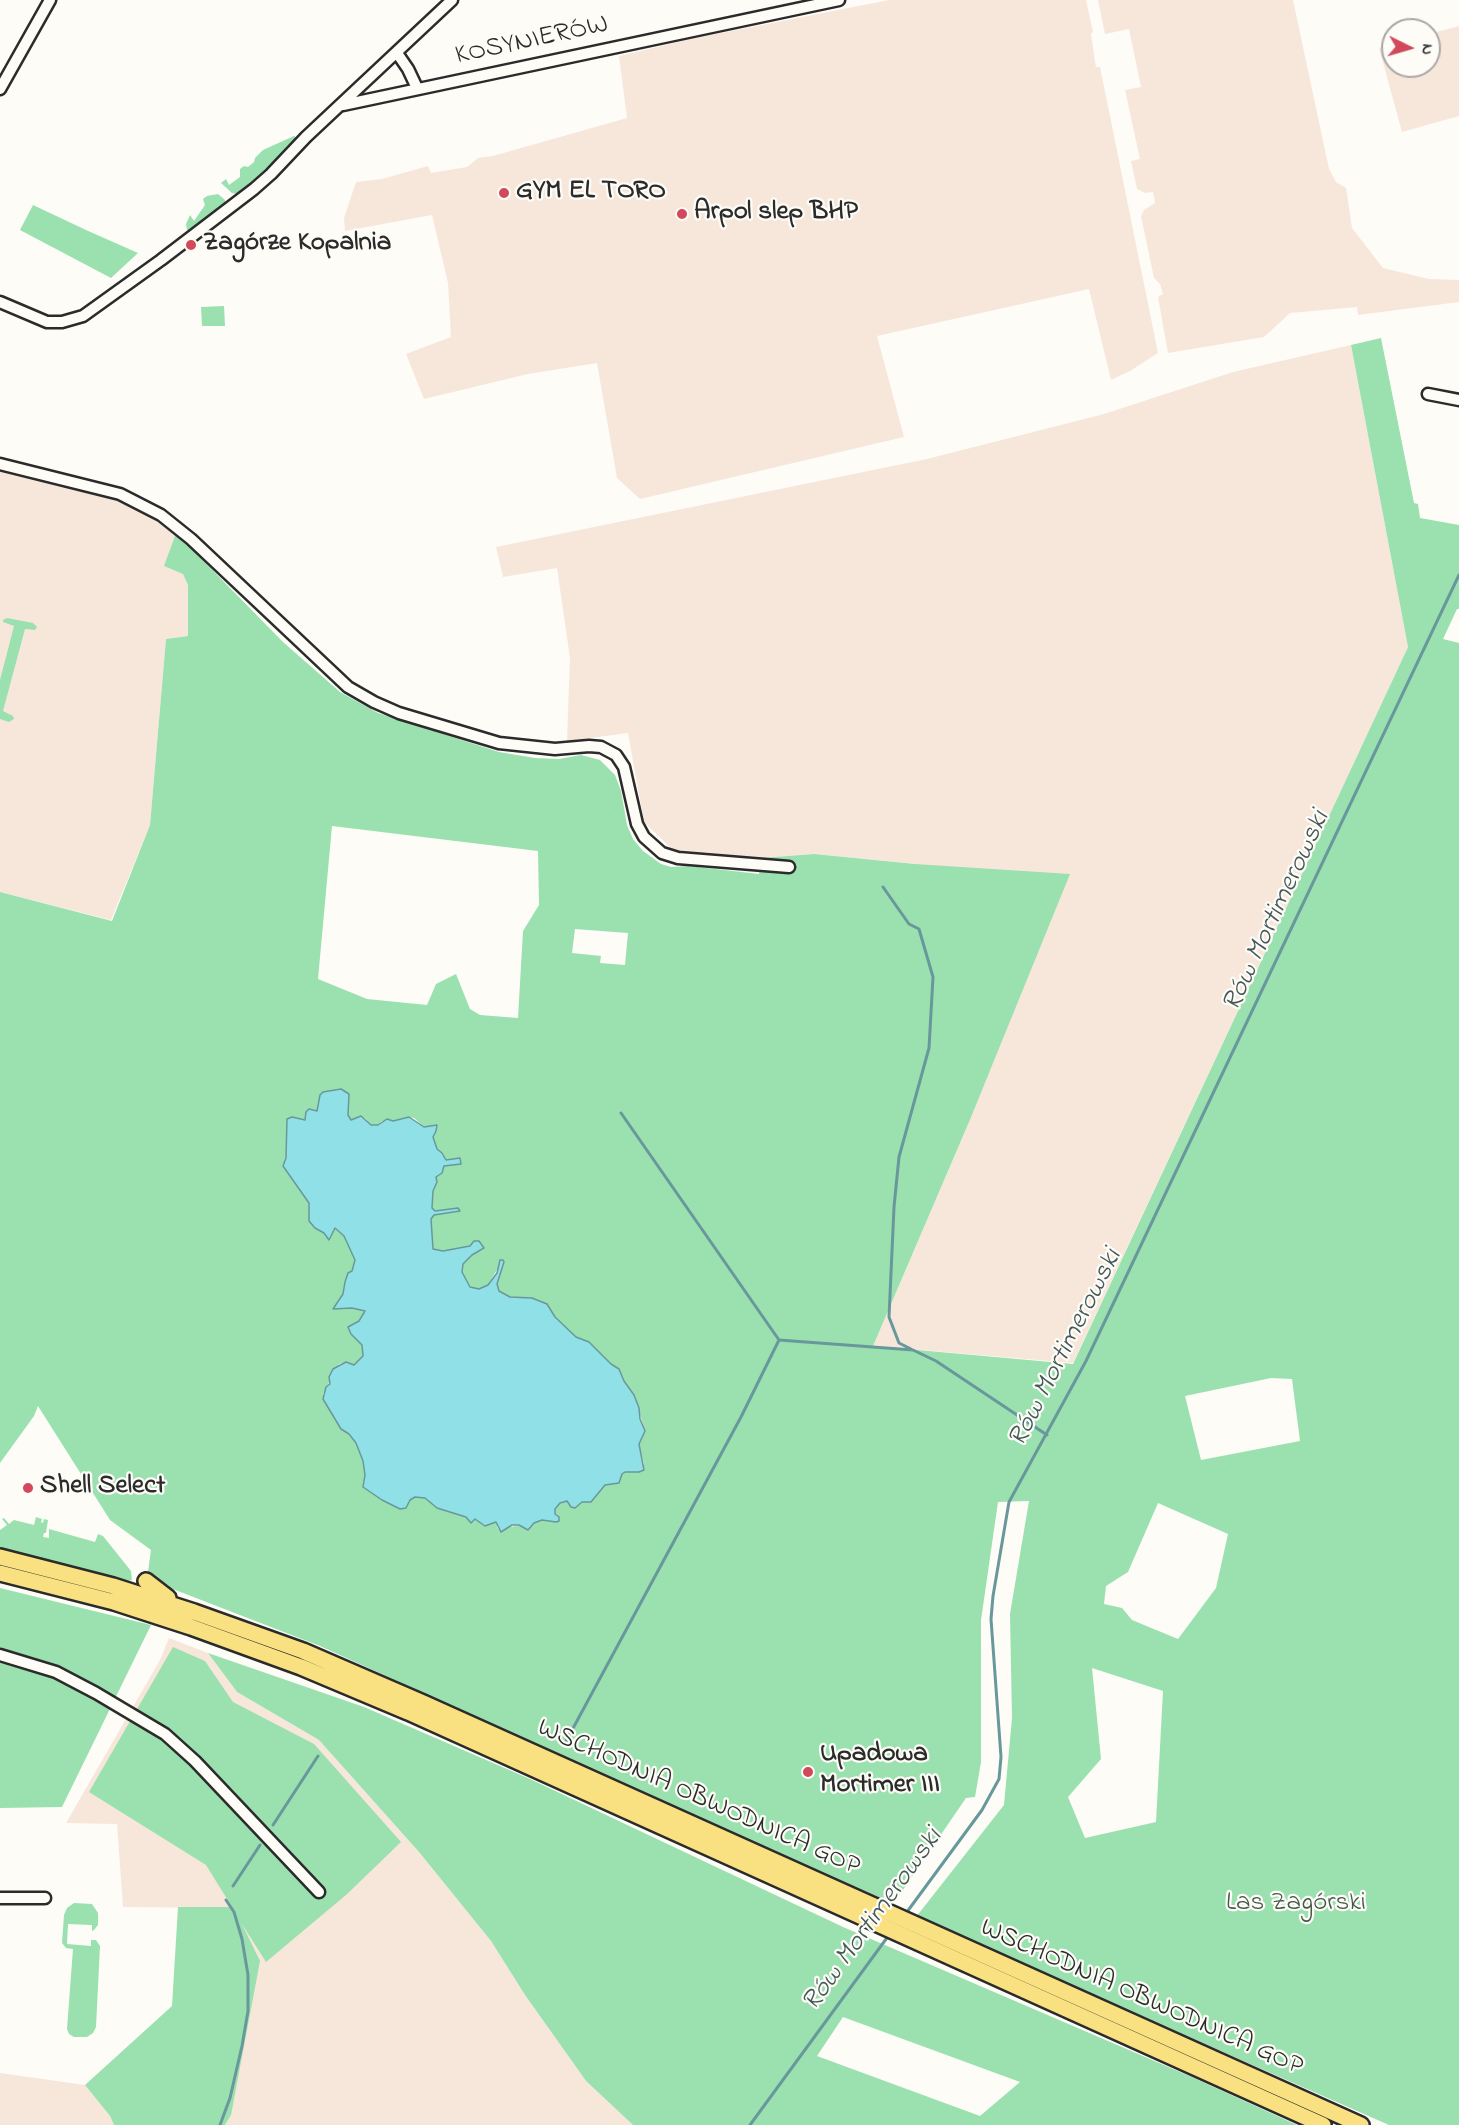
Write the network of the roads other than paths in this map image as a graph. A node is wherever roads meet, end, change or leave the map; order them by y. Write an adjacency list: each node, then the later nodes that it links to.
1 (50, 0): 6 (street)
2 (452, 0): 4 (street)
3 (839, 0): 5 (street, KOSYNIERÓW)
4 (397, 53): 5 (street); 7 (street)
5 (417, 88): 7 (street, KOSYNIERÓW)
6 (0, 89)
7 (340, 105): 8 (street)
8 (0, 302)
9 (1428, 394): 10 (street)
10 (1459, 400)
11 (0, 464): 12 (street)
12 (789, 867)
13 (0, 1557): 16 (highway, WSCHODNIA OBWODNICA GOP)
14 (0, 1573): 19 (highway, WSCHODNIA OBWODNICA GOP)
15 (146, 1581): 16 (highway)
16 (194, 1612): 19 (highway, WSCHODNIA OBWODNICA GOP)
17 (0, 1655): 18 (street)
18 (318, 1892)
19 (830, 1895): 22 (highway, WSCHODNIA OBWODNICA GOP)
20 (0, 1898): 21 (street)
21 (45, 1898)
22 (987, 1966): 23 (highway, WSCHODNIA OBWODNICA GOP); 24 (highway, WSCHODNIA OBWODNICA GOP)
23 (1323, 2125)
24 (1361, 2125)

